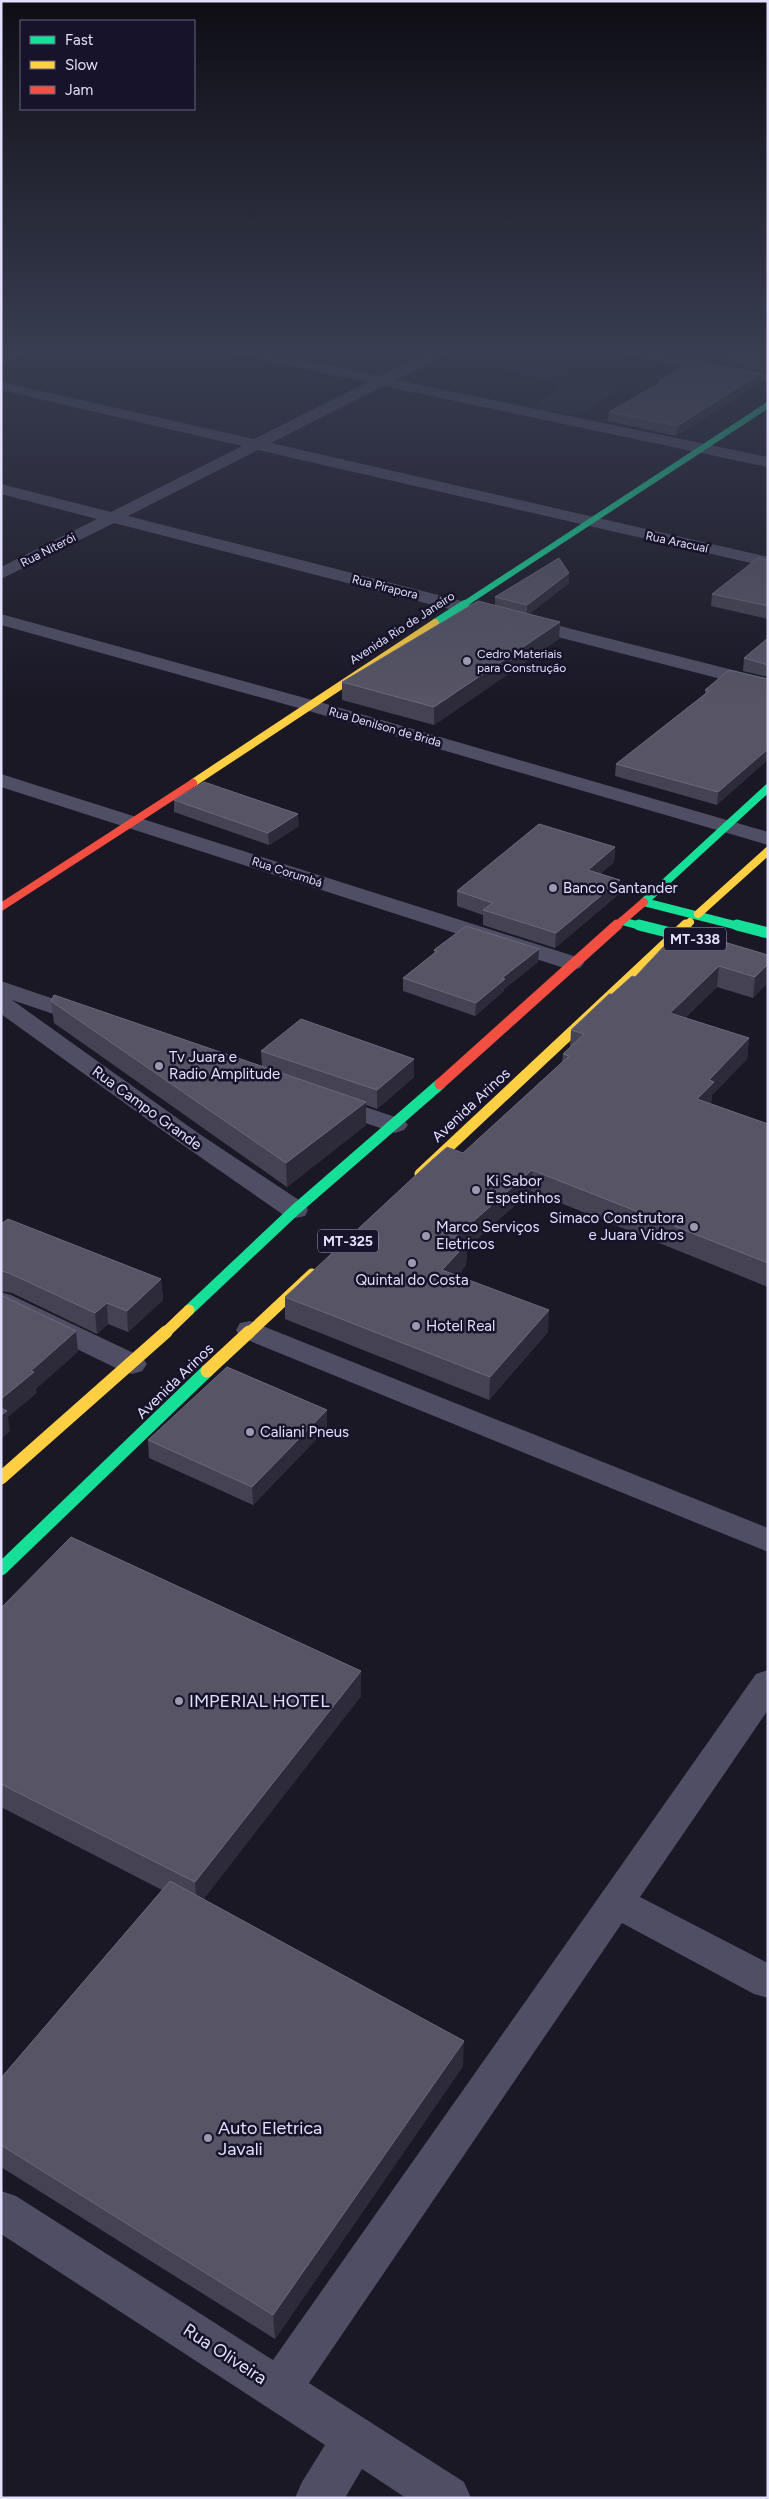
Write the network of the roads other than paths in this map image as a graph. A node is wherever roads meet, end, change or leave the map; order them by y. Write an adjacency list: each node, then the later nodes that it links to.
1 (213, 467): 5 (street, Rua Niterói)
2 (349, 467): 6 (street, Rua Aracuaí)
3 (673, 467): 6 (main road, Avenida Rio de Janeiro)
4 (1, 489): 5 (street, Rua Pirapora)
5 (112, 518): 8 (street, Rua Niterói); 9 (street, Rua Pirapora)
6 (588, 522): 7 (street, Rua Aracuaí); 9 (main road, Avenida Rio de Janeiro)
7 (768, 562)
8 (1, 574)
9 (460, 606): 11 (street, Rua Pirapora); 12 (main road, Avenida Rio de Janeiro)
10 (1, 618): 12 (street, Rua Denilson de Brida)
11 (768, 685)
12 (309, 705): 15 (main road, Avenida Rio de Janeiro); 16 (street, Rua Denilson de Brida)
13 (1, 780): 15 (street, Rua Corumbá)
14 (768, 788): 16 (main road)
15 (134, 823): 20 (main road, Avenida Rio de Janeiro); 26 (street, Rua Corumbá)
16 (725, 826): 17 (street, Rua Denilson de Brida); 19 (main road)
17 (768, 839)
18 (768, 850): 21 (main road, Avenida Arinos)
19 (645, 901): 21 (main road, MT-338); 22 (main road)
20 (1, 907)
21 (698, 914): 23 (main road, MT-338); 24 (main road, Avenida Arinos)
22 (622, 921): 24 (main road, MT-338); 26 (main road)
23 (768, 932)
24 (677, 934): 25 (main road, MT-338); 32 (main road, Avenida Arinos)
25 (704, 941)
26 (572, 963): 31 (main road)
27 (1, 988): 29 (street)
28 (1, 1003): 33 (street, Rua Campo Grande)
29 (104, 1024)
30 (310, 1096): 31 (street)
31 (395, 1125): 33 (main road)
32 (410, 1184)
33 (295, 1210): 37 (main road)
34 (323, 1264): 36 (main road, Avenida Arinos / MT-325)
35 (1, 1301): 37 (street)
36 (250, 1330): 39 (street); 40 (main road, Avenida Arinos / MT-325)
37 (132, 1364): 38 (main road)
38 (1, 1478)
39 (768, 1541)
40 (1, 1570)
41 (768, 1683): 42 (street)
42 (616, 1902): 43 (street); 45 (street)
43 (768, 1982)
44 (1, 2210): 45 (street, Rua Oliveira)
45 (279, 2389): 46 (street, Rua Oliveira)
46 (356, 2438): 47 (street); 48 (street, Rua Oliveira)
47 (318, 2498)
48 (448, 2498)

